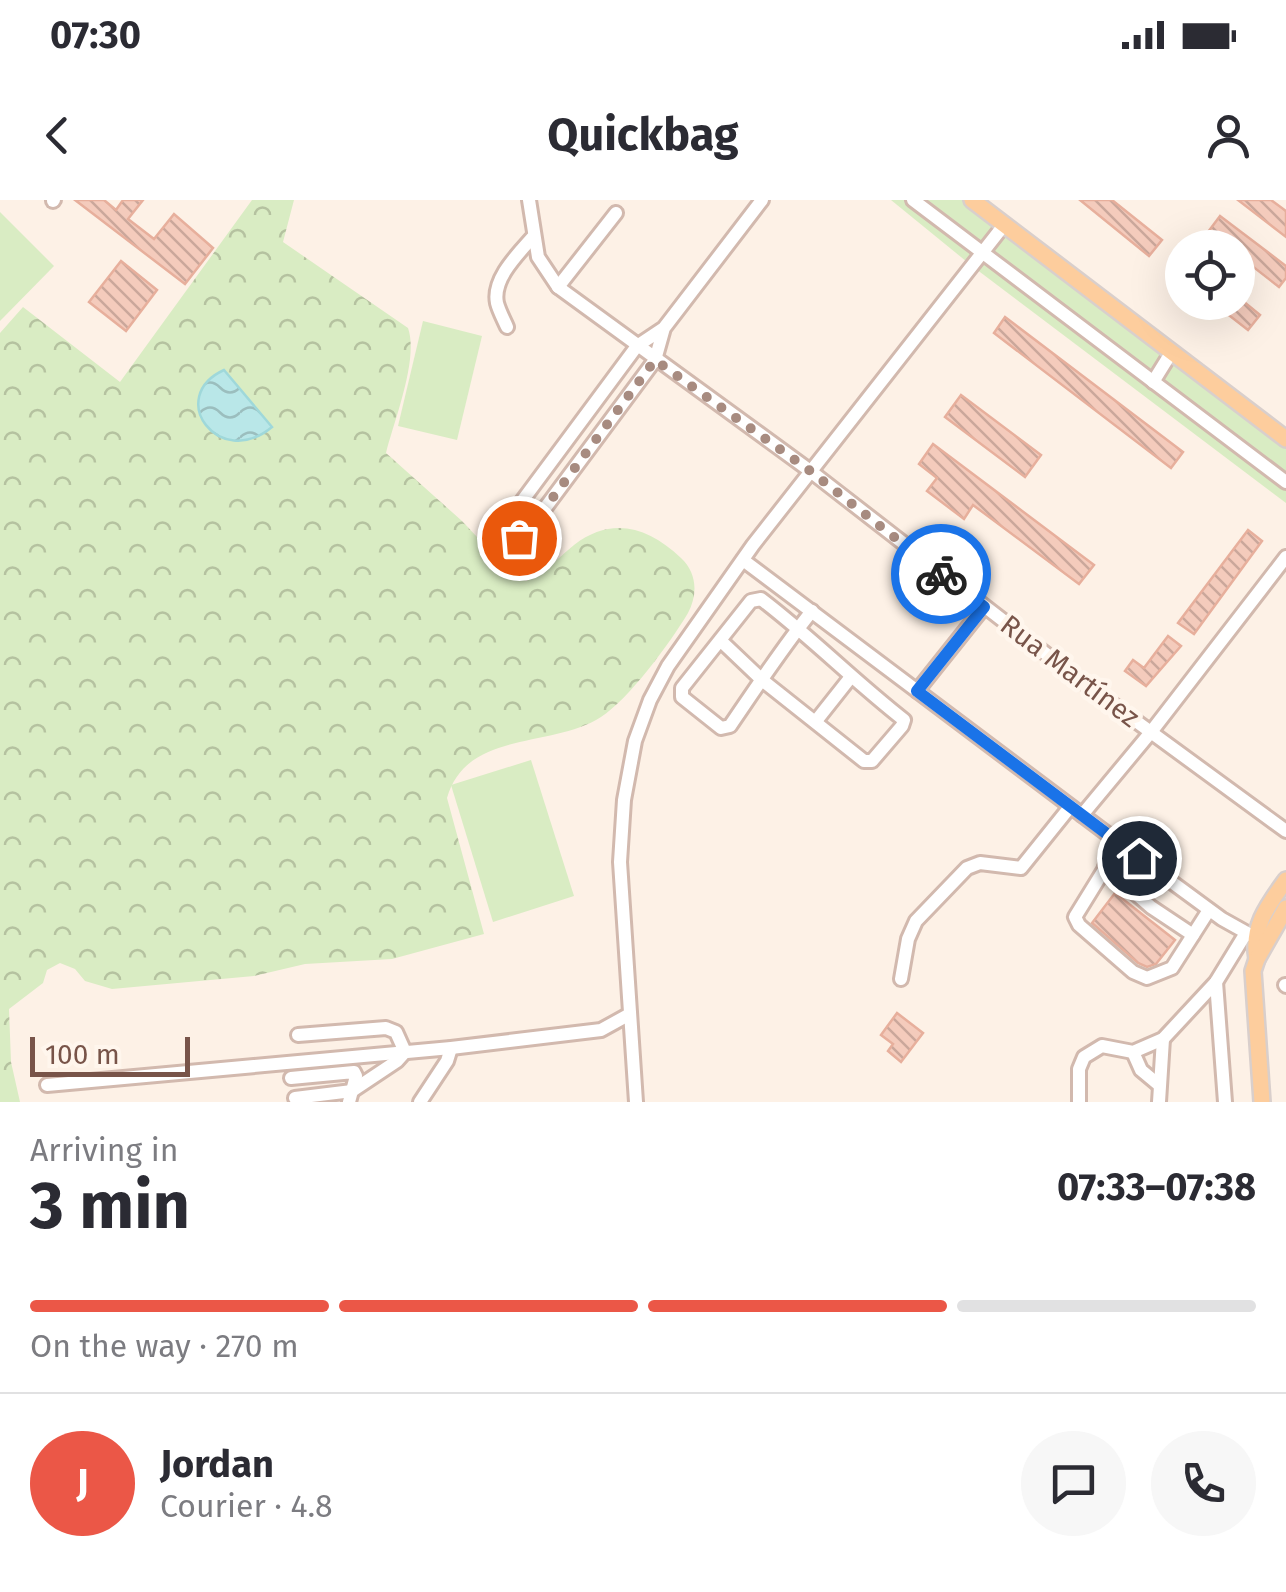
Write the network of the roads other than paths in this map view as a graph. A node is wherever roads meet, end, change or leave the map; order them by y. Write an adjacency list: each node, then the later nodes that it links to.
1 (529, 200): 7 (street)
2 (762, 200): 11 (street)
3 (914, 200): 8 (street)
4 (972, 200): 6 (main road)
5 (616, 212): 9 (street)
6 (1004, 225): 8 (street); 13 (main road)
7 (532, 238): 9 (street); 10 (street)
8 (981, 254): 15 (street); 19 (street)
9 (558, 286): 12 (street, Rua Martínez)
10 (507, 327)
11 (664, 328): 12 (street); 14 (street)
12 (636, 346): 14 (street, Rua Martínez); 16 (street)
13 (1171, 353): 15 (street); 17 (main road)
14 (655, 360): 18 (street); 19 (street, Rua Martínez)
15 (1153, 382): 20 (street)
16 (571, 435): 18 (street); 18 (street)
17 (1286, 439)
18 (588, 450)
19 (809, 470): 22 (street); 23 (street, Rua Martínez)
20 (1286, 482)
21 (1286, 557): 31 (street)
22 (743, 560): 24 (street); 43 (street)
23 (984, 607): 29 (street); 31 (street, Rua Martínez)
24 (812, 611): 25 (street); 29 (street)
25 (798, 628): 26 (street); 27 (street); 28 (street)
26 (720, 640): 28 (street); 28 (street)
27 (850, 678): 30 (street); 30 (street)
28 (762, 680): 30 (street)
29 (917, 691): 32 (street)
30 (816, 721)
31 (1151, 732): 32 (street); 33 (street, Rua Martínez)
32 (1076, 811): 34 (street); 41 (street)
33 (1286, 831)
34 (1120, 844): 35 (street); 38 (street)
35 (1104, 867): 39 (street); 39 (street)
36 (1286, 880): 40 (main road)
37 (1286, 908): 40 (main road)
38 (1209, 910): 39 (street); 40 (street)
39 (1193, 935)
40 (1255, 938): 42 (street); 61 (main road)
41 (901, 979)
42 (1216, 982): 46 (street); 60 (street)
43 (630, 1014): 44 (street); 47 (street)
44 (600, 1030): 47 (street); 48 (street)
45 (298, 1035): 49 (street)
46 (1163, 1039): 50 (street); 53 (street)
47 (631, 1047): 57 (street)
48 (452, 1048): 49 (street); 56 (street)
49 (405, 1052): 52 (street); 54 (street)
50 (1133, 1052): 53 (street); 58 (street)
51 (291, 1078): 54 (street)
52 (47, 1084)
53 (1159, 1086): 59 (street)
54 (350, 1096): 55 (street)
55 (295, 1098)
56 (420, 1102)
57 (636, 1102)
58 (1080, 1102)
59 (1159, 1102)
60 (1226, 1102)
61 (1262, 1102)

